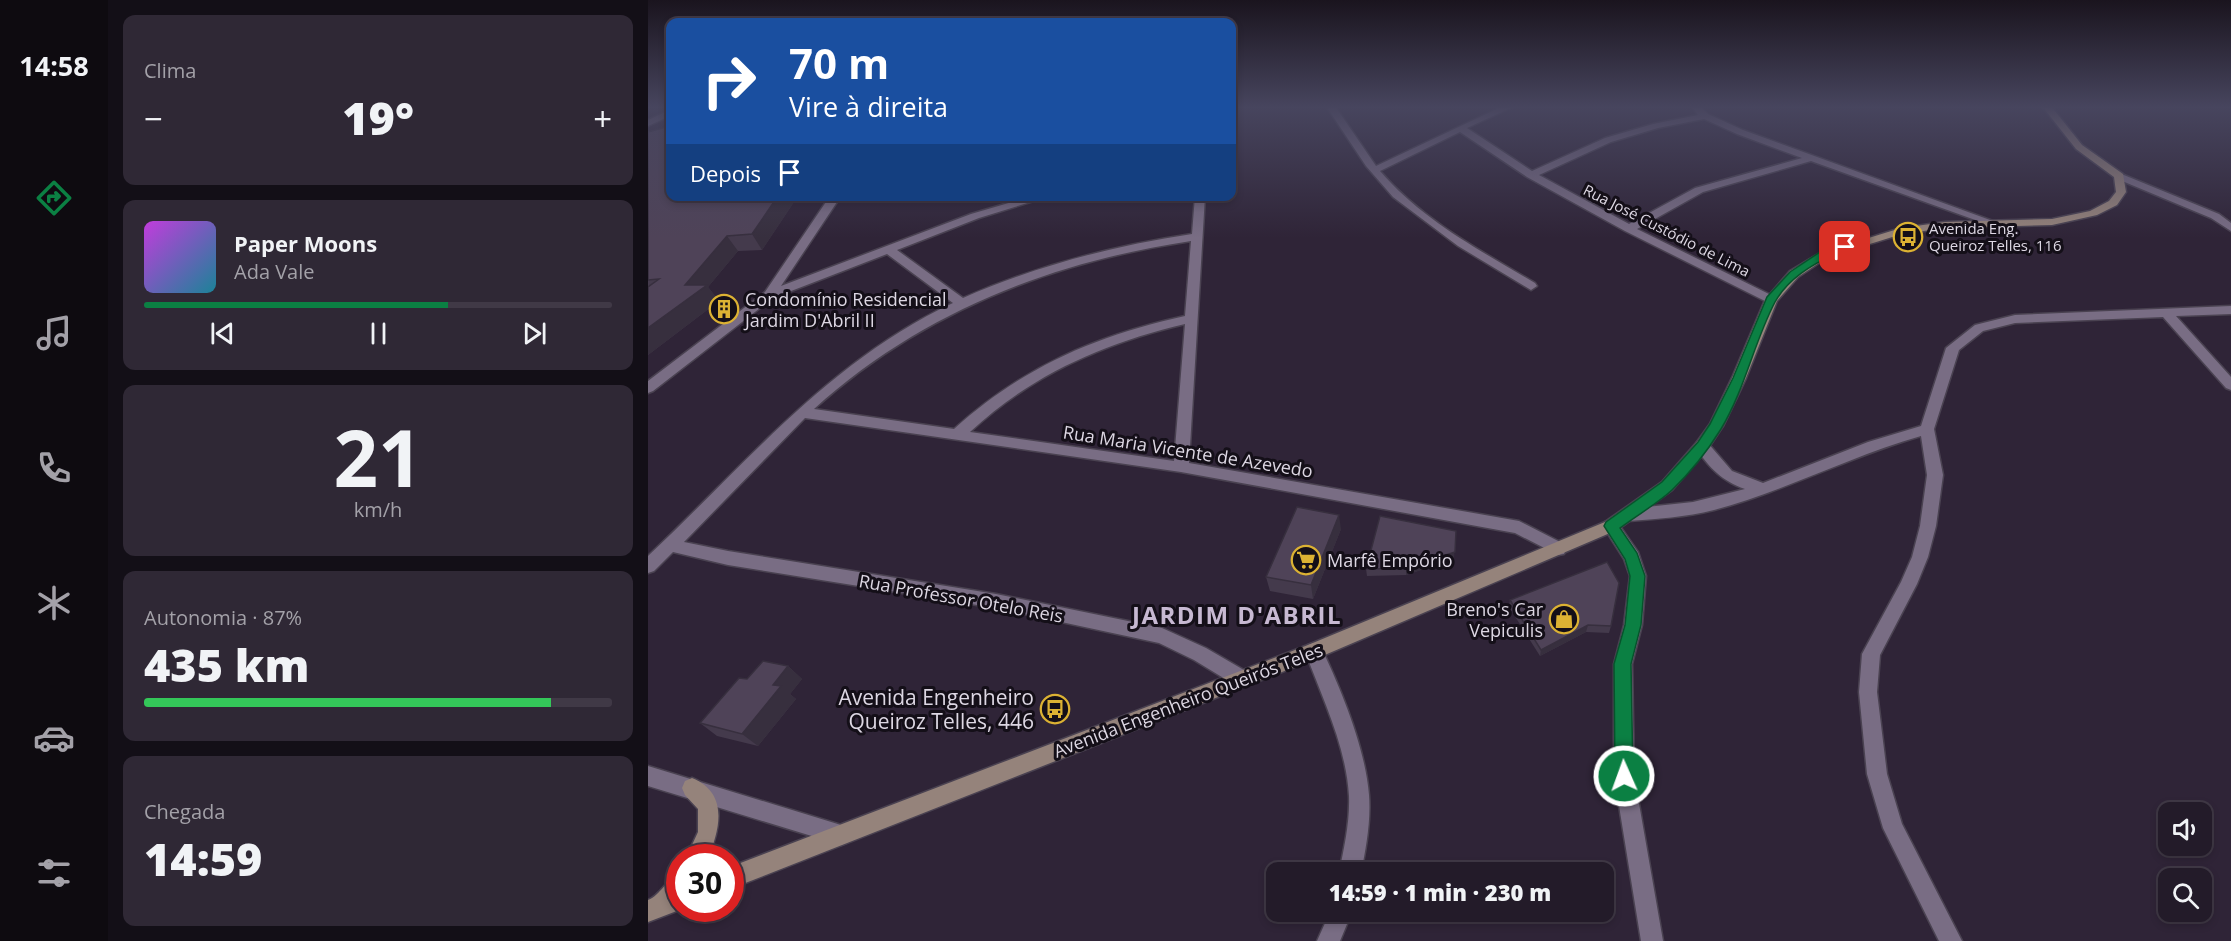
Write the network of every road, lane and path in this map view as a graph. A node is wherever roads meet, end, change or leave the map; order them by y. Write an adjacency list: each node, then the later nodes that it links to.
1 (1358, 150): 8 (street)
2 (1416, 150): 8 (street)
3 (1493, 150): 9 (street, Rua José Custódio de Lima)
4 (1586, 150): 9 (street)
5 (1789, 150): 7 (street)
6 (2083, 150): 10 (main road)
7 (1811, 158): 16 (street); 18 (street)
8 (1375, 170): 21 (street)
9 (1531, 175): 18 (street, Rua José Custódio de Lima)
10 (2119, 176): 14 (street); 16 (main road, Avenida Engenheiro Queirós Teles)
11 (833, 201): 22 (street)
12 (1028, 201): 20 (street)
13 (1200, 201): 19 (street)
14 (2215, 216): 15 (street); 17 (street)
15 (2231, 223)
16 (1996, 224): 23 (main road, Avenida Engenheiro Queirós Teles)
17 (2231, 228)
18 (1629, 229): 23 (street, Rua José Custódio de Lima)
19 (1197, 237): 24 (street); 27 (street)
20 (888, 249): 22 (street); 24 (street)
21 (1531, 286)
22 (769, 295): 29 (street)
23 (1771, 300): 33 (main road, Avenida Engenheiro Queirós Teles)
24 (961, 303): 30 (street)
25 (2231, 310): 26 (street)
26 (2167, 314): 28 (street); 31 (street)
27 (1191, 319): 32 (street); 34 (street)
28 (2231, 385)
29 (648, 388)
30 (805, 412): 32 (street, Rua Maria Vicente de Azevedo); 38 (street)
31 (1927, 429): 35 (street); 52 (street)
32 (957, 435): 34 (street, Rua Maria Vicente de Azevedo)
33 (1702, 446): 35 (street); 36 (main road, Avenida Engenheiro Queirós Teles)
34 (1181, 468): 39 (street, Rua Maria Vicente de Azevedo)
35 (1762, 488): 36 (street)
36 (1628, 515): 37 (main road, Avenida Engenheiro Queirós Teles)
37 (1611, 526): 39 (main road, Avenida Engenheiro Queirós Teles); 51 (street)
38 (670, 545): 40 (street); 42 (street, Rua Professor Otelo Reis)
39 (1558, 549): 41 (main road, Avenida Engenheiro Queirós Teles)
40 (648, 566)
41 (1314, 651): 42 (main road, Avenida Engenheiro Queirós Teles); 47 (street)
42 (1242, 679): 45 (main road, Avenida Engenheiro Queirós Teles)
43 (648, 776): 44 (street)
44 (692, 788): 45 (street); 46 (main road)
45 (842, 835): 48 (main road, Avenida Engenheiro Queirós Teles)
46 (703, 844)
47 (1352, 862)
48 (744, 873)
49 (1337, 922): 50 (street)
50 (1328, 941)
51 (1652, 941)
52 (1951, 941)

